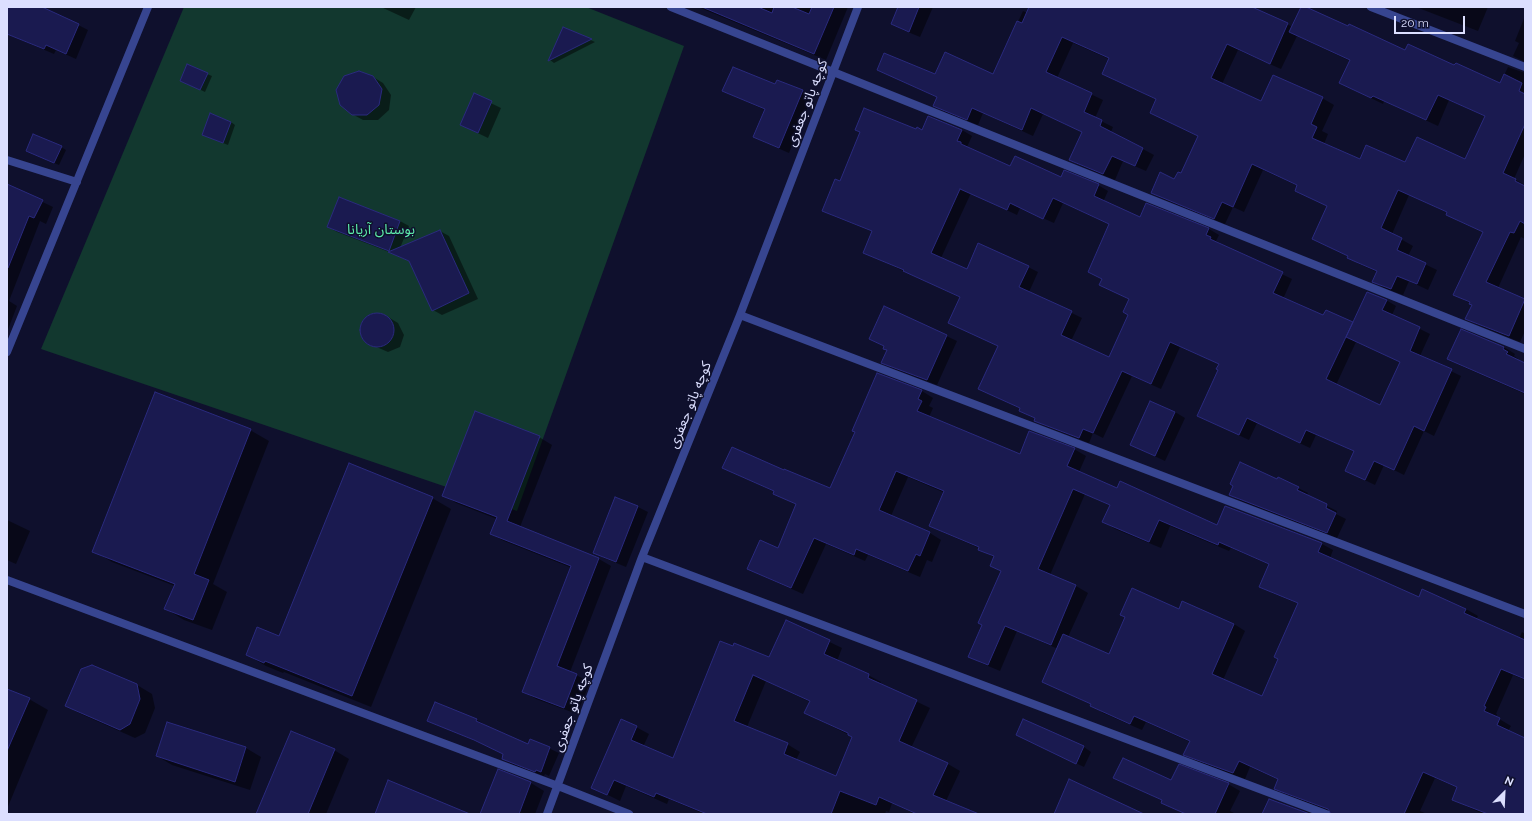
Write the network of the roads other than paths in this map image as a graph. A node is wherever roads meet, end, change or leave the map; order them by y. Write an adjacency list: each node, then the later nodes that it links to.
1 (148, 7): 8 (street)
2 (671, 7): 6 (street)
3 (858, 7): 6 (street, کوچه پاتو جعفری)
4 (1371, 7): 5 (street)
5 (1525, 67)
6 (833, 71): 9 (street, کوچه پاتو جعفری); 10 (street)
7 (7, 160): 8 (street)
8 (77, 182): 11 (street)
9 (740, 315): 12 (street, کوچه پاتو جعفری); 14 (street)
10 (1525, 348)
11 (7, 352)
12 (642, 557): 15 (street, کوچه پاتو جعفری); 18 (street)
13 (7, 580): 15 (street)
14 (1525, 614)
15 (558, 786): 16 (street, کوچه پاتو جعفری); 17 (street)
16 (547, 814)
17 (629, 814)
18 (1326, 814)

